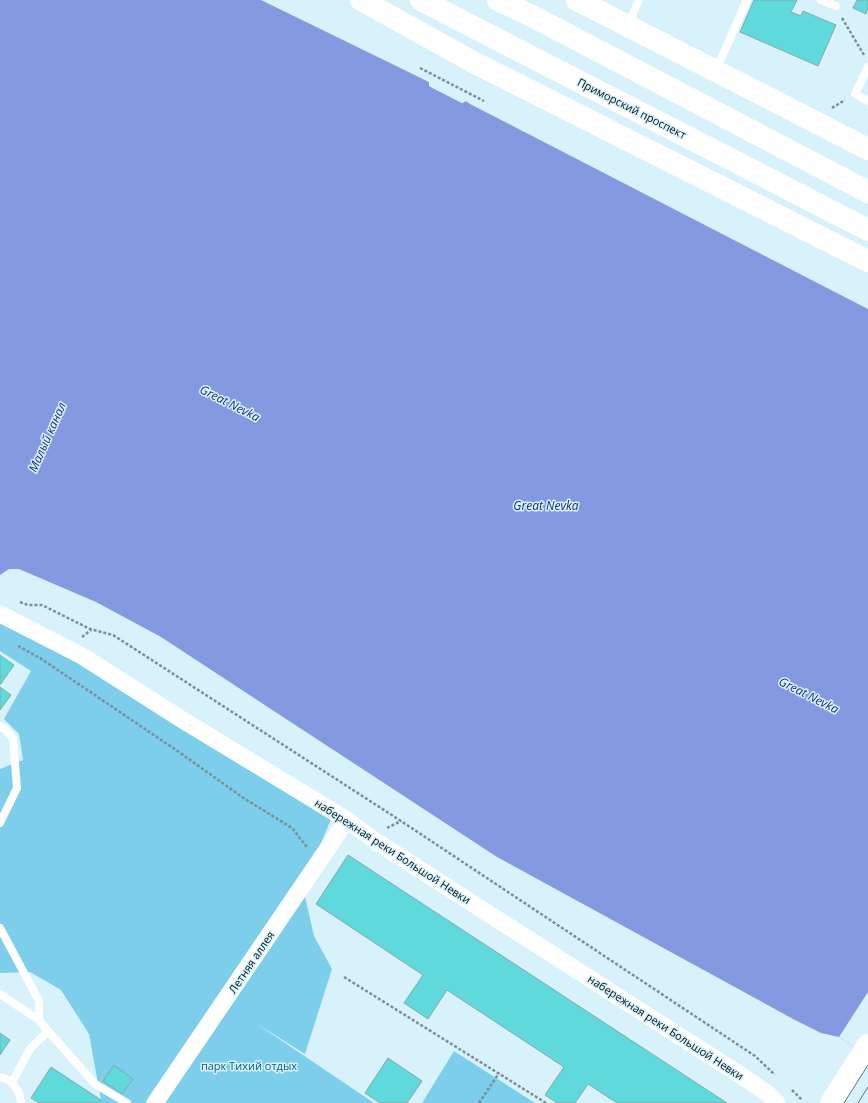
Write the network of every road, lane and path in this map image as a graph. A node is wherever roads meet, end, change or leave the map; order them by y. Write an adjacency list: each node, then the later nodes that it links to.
1 (361, 0): 19 (main road)
2 (421, 0): 18 (main road, Приморский проспект)
3 (498, 0): 17 (main road)
4 (577, 0): 9 (main road)
5 (639, 0): 9 (lane)
6 (747, 0): 13 (lane)
7 (821, 0): 8 (lane)
8 (836, 6): 10 (path)
9 (628, 26): 13 (main road)
10 (864, 56)
11 (868, 67): 14 (lane)
12 (420, 68): 15 (path)
13 (716, 70): 16 (main road)
14 (868, 100)
15 (484, 101)
16 (868, 150)
17 (863, 190)
18 (868, 230)
19 (868, 261)
20 (15, 600): 25 (path)
21 (0, 614): 24 (street, набережная реки Большой Невки)
22 (12, 641): 28 (path)
23 (0, 726): 26 (lane)
24 (347, 820): 28 (street, Летняя аллея); 46 (street, набережная реки Большой Невки)
25 (401, 821): 27 (path); 36 (path)
26 (0, 822)
27 (384, 830)
28 (318, 862): 43 (street, Летняя аллея)
29 (0, 928): 32 (lane)
30 (344, 977): 35 (path)
31 (0, 994): 32 (lane)
32 (39, 1020): 33 (lane)
33 (48, 1032): 38 (lane); 42 (lane)
34 (865, 1049): 47 (main road)
35 (499, 1073): 44 (path); 45 (path)
36 (776, 1075)
37 (0, 1077): 38 (lane)
38 (12, 1082): 41 (lane)
39 (792, 1090): 40 (path)
40 (802, 1100)
41 (21, 1103)
42 (127, 1103)
43 (155, 1103)
44 (479, 1103)
45 (546, 1103)
46 (777, 1103)
47 (831, 1103)

